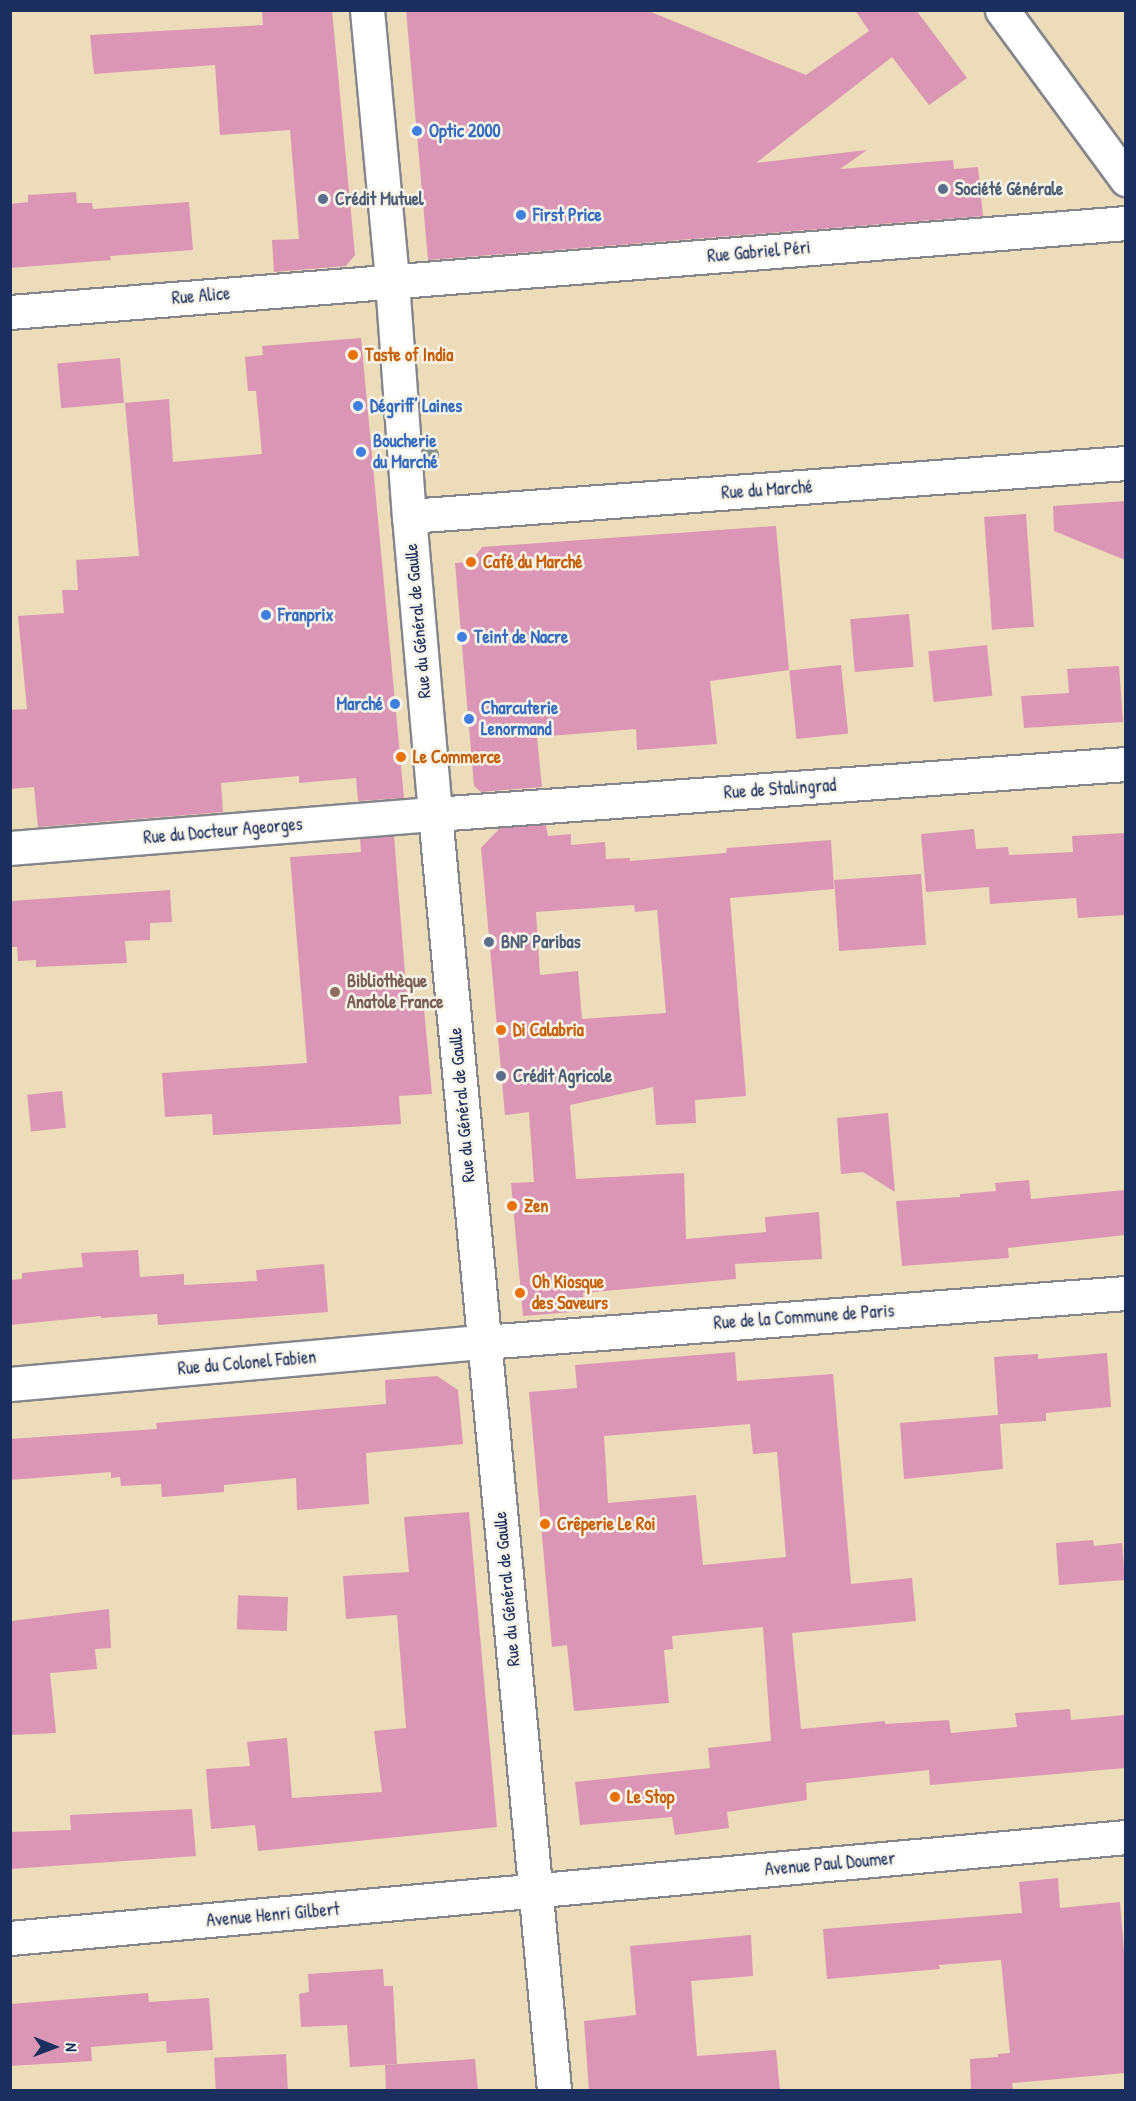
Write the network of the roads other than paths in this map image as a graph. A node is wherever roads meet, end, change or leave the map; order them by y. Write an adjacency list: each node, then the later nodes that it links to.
1 (367, 10): 5 (street, Rue du Général de Gaulle)
2 (1002, 10): 3 (street)
3 (1125, 178)
4 (1125, 223): 5 (street, Rue Gabriel Péri)
5 (392, 281): 6 (street, Rue Alice); 8 (street, Rue du Général de Gaulle)
6 (10, 312)
7 (1125, 463): 8 (street, Rue du Marché)
8 (409, 516): 10 (street, Rue du Général de Gaulle)
9 (1125, 764): 10 (street, Rue de Stalingrad)
10 (435, 814): 11 (street, Rue du Docteur Ageorges); 13 (street, Rue du Général de Gaulle)
11 (10, 848)
12 (1125, 1293): 13 (street, Rue de la Commune de Paris)
13 (483, 1342): 14 (street, Rue du Colonel Fabien); 16 (street, Rue du Général de Gaulle)
14 (10, 1384)
15 (1125, 1837): 16 (street, Avenue Paul Doumer)
16 (536, 1891): 17 (street, Avenue Henri Gilbert); 18 (street, Rue du Général de Gaulle)
17 (10, 1938)
18 (554, 2091)

